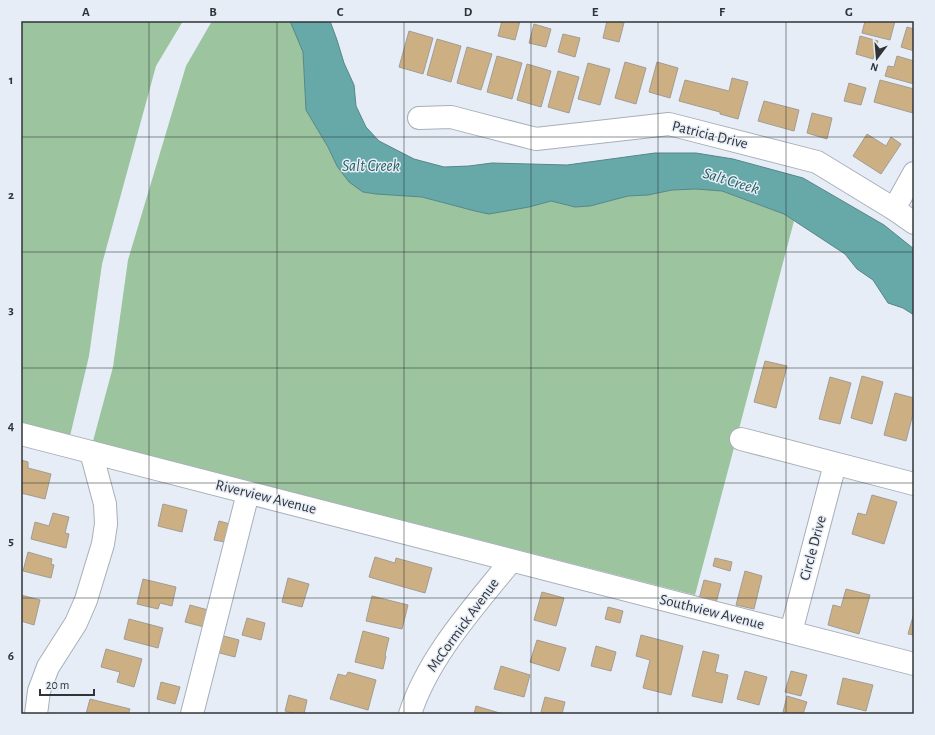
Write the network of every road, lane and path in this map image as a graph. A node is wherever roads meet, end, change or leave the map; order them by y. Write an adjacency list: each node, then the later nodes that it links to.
1 (419, 118): 3 (street, Patricia Drive)
2 (914, 173): 3 (street)
3 (894, 209): 4 (street, Patricia Drive)
4 (914, 223)
5 (21, 434): 7 (street, Riverview Avenue)
6 (740, 439): 8 (street)
7 (91, 452): 10 (street, Riverview Avenue); 14 (street)
8 (835, 464): 9 (street); 12 (street, Circle Drive)
9 (914, 484)
10 (248, 493): 11 (street, Riverview Avenue); 15 (street)
11 (511, 561): 12 (street, Southview Avenue); 16 (street, McCormick Avenue)
12 (791, 632): 13 (street, Southview Avenue)
13 (914, 664)
14 (36, 714)
15 (192, 714)
16 (410, 714)

